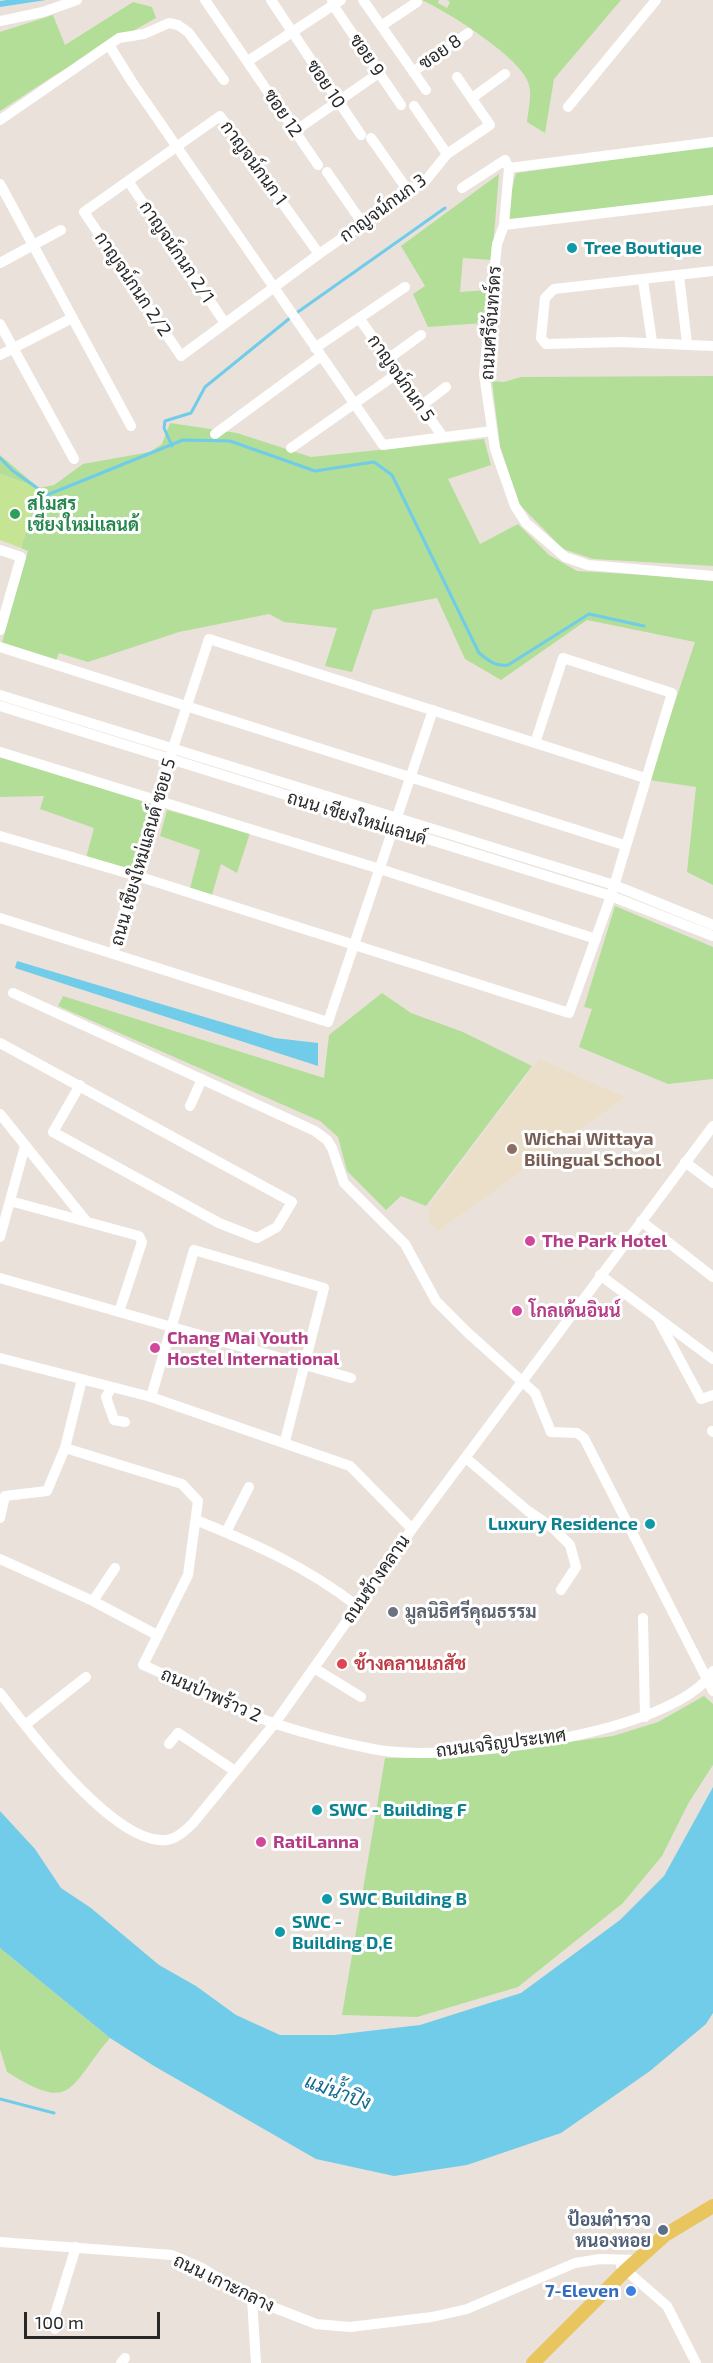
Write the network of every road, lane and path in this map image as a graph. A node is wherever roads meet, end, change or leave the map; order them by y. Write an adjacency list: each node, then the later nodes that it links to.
1 (77, 0): 8 (street)
2 (205, 0): 13 (street, ซอย 12)
3 (271, 0): 10 (street, ซอย 10)
4 (363, 0): 9 (street, ซอย 8)
5 (656, 0): 24 (street)
6 (335, 2): 10 (street); 15 (street, ซอย 9)
7 (417, 3): 9 (street)
8 (0, 21)
9 (381, 26): 14 (street, ซอย 8)
10 (292, 33): 13 (street); 21 (street, ซอย 10)
11 (468, 33): 14 (street, ซอย 8)
12 (109, 45): 18 (street); 25 (street); 28 (street)
13 (248, 61): 26 (street, ซอย 12)
14 (412, 72): 19 (street, ซอย 8)
15 (379, 73): 21 (street); 22 (street, ซอย 9)
16 (505, 75): 20 (street)
17 (457, 77): 20 (street)
18 (224, 80)
19 (426, 90)
20 (472, 98): 29 (street, กาญจน์กนก 3)
21 (338, 101): 26 (street); 34 (street, ซอย 10)
22 (401, 105)
23 (414, 106): 29 (street)
24 (568, 107)
25 (0, 120)
26 (295, 131): 36 (street, ซอย 12)
27 (713, 142): 30 (street)
28 (176, 147): 31 (street); 40 (street, กาญจน์กนก 1); 45 (street)
29 (447, 154): 34 (street, กาญจน์กนก 3)
30 (509, 168): 33 (street); 37 (street, ถนนศรีจันทร์ดร)
31 (128, 181): 49 (street, กาญจน์กนก 2/1); 58 (street, กาญจน์กนก 2/2)
32 (0, 184): 39 (street)
33 (462, 188)
34 (409, 192): 36 (street, กาญจน์กนก 3)
35 (713, 200): 37 (street)
36 (363, 224): 40 (street, กาญจน์กนก 3)
37 (504, 225): 65 (street, ถนนศรีจันทร์ดร)
38 (61, 230): 39 (street)
39 (33, 246): 41 (street); 47 (street)
40 (319, 254): 45 (street, กาญจน์กนก 3)
41 (0, 263)
42 (713, 272): 43 (street)
43 (679, 276): 44 (street); 53 (street)
44 (643, 280): 52 (street); 52 (street)
45 (273, 287): 49 (street, กาญจน์กนก 3); 56 (street)
46 (405, 287): 48 (street)
47 (72, 318): 55 (street); 64 (street)
48 (359, 318): 56 (street); 59 (street, กาญจน์กนก 5)
49 (225, 323): 58 (street, กาญจน์กนก 3)
50 (0, 324): 55 (street)
51 (421, 335): 59 (street)
52 (652, 342): 53 (street)
53 (687, 343): 54 (street)
54 (713, 346)
55 (13, 348): 57 (street); 69 (street)
56 (318, 352): 62 (street); 66 (street)
57 (0, 356)
58 (182, 356)
59 (388, 359): 60 (street, กาญจน์กนก 5)
60 (398, 373): 62 (street); 63 (street, กาญจน์กนก 5)
61 (446, 387): 63 (street)
62 (354, 404): 67 (street); 68 (street)
63 (421, 406): 67 (street, กาญจน์กนก 5)
64 (131, 426)
65 (492, 431): 67 (street); 71 (street, ถนนศรีจันทร์ดร)
66 (215, 434)
67 (443, 437)
68 (291, 448)
69 (74, 459)
70 (0, 550): 72 (street)
71 (713, 576)
72 (0, 630)
73 (0, 647): 76 (street)
74 (0, 695): 80 (street, ถนน เชียงใหม่แลนด์)
75 (0, 706): 80 (street, ถนน เชียงใหม่แลนด์)
76 (187, 708): 77 (street, ถนน เชียงใหม่แลนด์ ซอย 5); 80 (street, ถนน เชียงใหม่แลนด์ ซอย 5); 81 (street)
77 (433, 710): 78 (street); 81 (street)
78 (535, 743): 82 (street); 82 (street)
79 (0, 752): 83 (street)
80 (171, 755): 83 (street, ถนน เชียงใหม่แลนด์ ซอย 5); 84 (street, ถนน เชียงใหม่แลนด์); 85 (street, ถนน เชียงใหม่แลนด์)
81 (411, 778): 84 (street); 87 (street)
82 (645, 778): 87 (street)
83 (158, 800): 88 (street); 89 (street, ถนน เชียงใหม่แลนด์ ซอย 5)
84 (398, 817): 85 (street); 90 (street, ถนน เชียงใหม่แลนด์)
85 (393, 830): 88 (street); 90 (street, ถนน เชียงใหม่แลนด์)
86 (0, 836): 89 (street)
87 (624, 845): 90 (street)
88 (380, 869): 94 (street); 95 (street)
89 (137, 876): 95 (street); 96 (street, ถนน เชียงใหม่แลนด์ ซอย 5)
90 (612, 890): 92 (street, ถนน เชียงใหม่แลนด์); 93 (street, ถนน เชียงใหม่แลนด์); 94 (street)
91 (0, 918): 96 (street)
92 (713, 925)
93 (713, 936)
94 (596, 939): 95 (street)
95 (355, 944): 96 (street)
96 (113, 954)
97 (13, 993): 99 (street)
98 (0, 1043): 100 (street)
99 (202, 1079): 101 (street); 122 (street)
100 (80, 1085): 100 (street)
101 (190, 1106)
102 (0, 1114): 104 (street)
103 (713, 1126): 105 (street, ถนนช้างคลาน)
104 (26, 1146): 107 (street); 109 (street)
105 (685, 1162): 106 (street); 108 (street, ถนนช้างคลาน)
106 (713, 1183)
107 (10, 1201): 109 (street); 110 (street)
108 (641, 1221): 111 (street, ถนนช้างคลาน); 112 (street)
109 (87, 1222): 114 (street)
110 (0, 1237)
111 (600, 1275): 115 (street); 122 (street, ถนนช้างคลาน)
112 (713, 1277)
113 (0, 1278): 114 (street)
114 (119, 1311): 116 (street)
115 (657, 1318): 118 (street); 124 (street)
116 (172, 1326): 119 (street); 119 (street); 125 (street)
117 (0, 1358): 121 (street)
118 (713, 1359)
119 (305, 1364): 120 (street); 127 (street)
120 (351, 1378)
121 (82, 1379): 123 (street); 128 (street)
122 (524, 1381): 129 (street, ถนนช้างคลาน); 145 (street)
123 (112, 1387): 125 (street); 126 (street)
124 (713, 1395)
125 (151, 1397): 127 (street)
126 (125, 1422)
127 (285, 1441): 133 (street)
128 (65, 1448): 131 (street); 132 (street)
129 (466, 1458): 133 (street, ถนนช้างคลาน); 137 (street)
130 (249, 1487): 134 (street)
131 (0, 1518)
132 (196, 1520): 134 (street); 141 (street)
133 (412, 1529): 139 (street, ถนนช้างคลาน)
134 (226, 1532): 139 (street)
135 (0, 1559): 138 (street)
136 (115, 1568): 138 (street)
137 (561, 1590)
138 (93, 1601): 141 (street)
139 (357, 1606): 142 (street, ถนนช้างคลาน)
140 (643, 1618): 148 (street)
141 (157, 1635): 149 (street, ถนนป่าพร้าว 2)
142 (314, 1668): 147 (street); 149 (street, ถนนช้างคลาน)
143 (713, 1671): 145 (street, ถนนเจริญประเทศ)
144 (86, 1677): 150 (street)
145 (710, 1686): 148 (street, ถนนเจริญประเทศ)
146 (0, 1693): 150 (street, ถนนช้างคลาน)
147 (361, 1697)
148 (645, 1717): 149 (street, ถนนเจริญประเทศ)
149 (275, 1723): 152 (street, ถนนช้างคลาน)
150 (25, 1725): 152 (street, ถนนช้างคลาน)
151 (169, 1744): 152 (street)
152 (235, 1771)
153 (713, 2206): 157 (main road)
154 (0, 2242): 155 (street, ถนน เกาะกลาง)
155 (76, 2247): 159 (street, ถนน เกาะกลาง); 160 (street)
156 (614, 2260): 157 (street, ถนน เกาะกลาง); 158 (street); 159 (street, ถนน เกาะกลาง)
157 (637, 2260): 158 (main road)
158 (625, 2271): 162 (main road); 163 (street)
159 (252, 2299): 161 (street)
160 (55, 2329)
161 (256, 2363)
162 (533, 2363)
163 (696, 2363)

